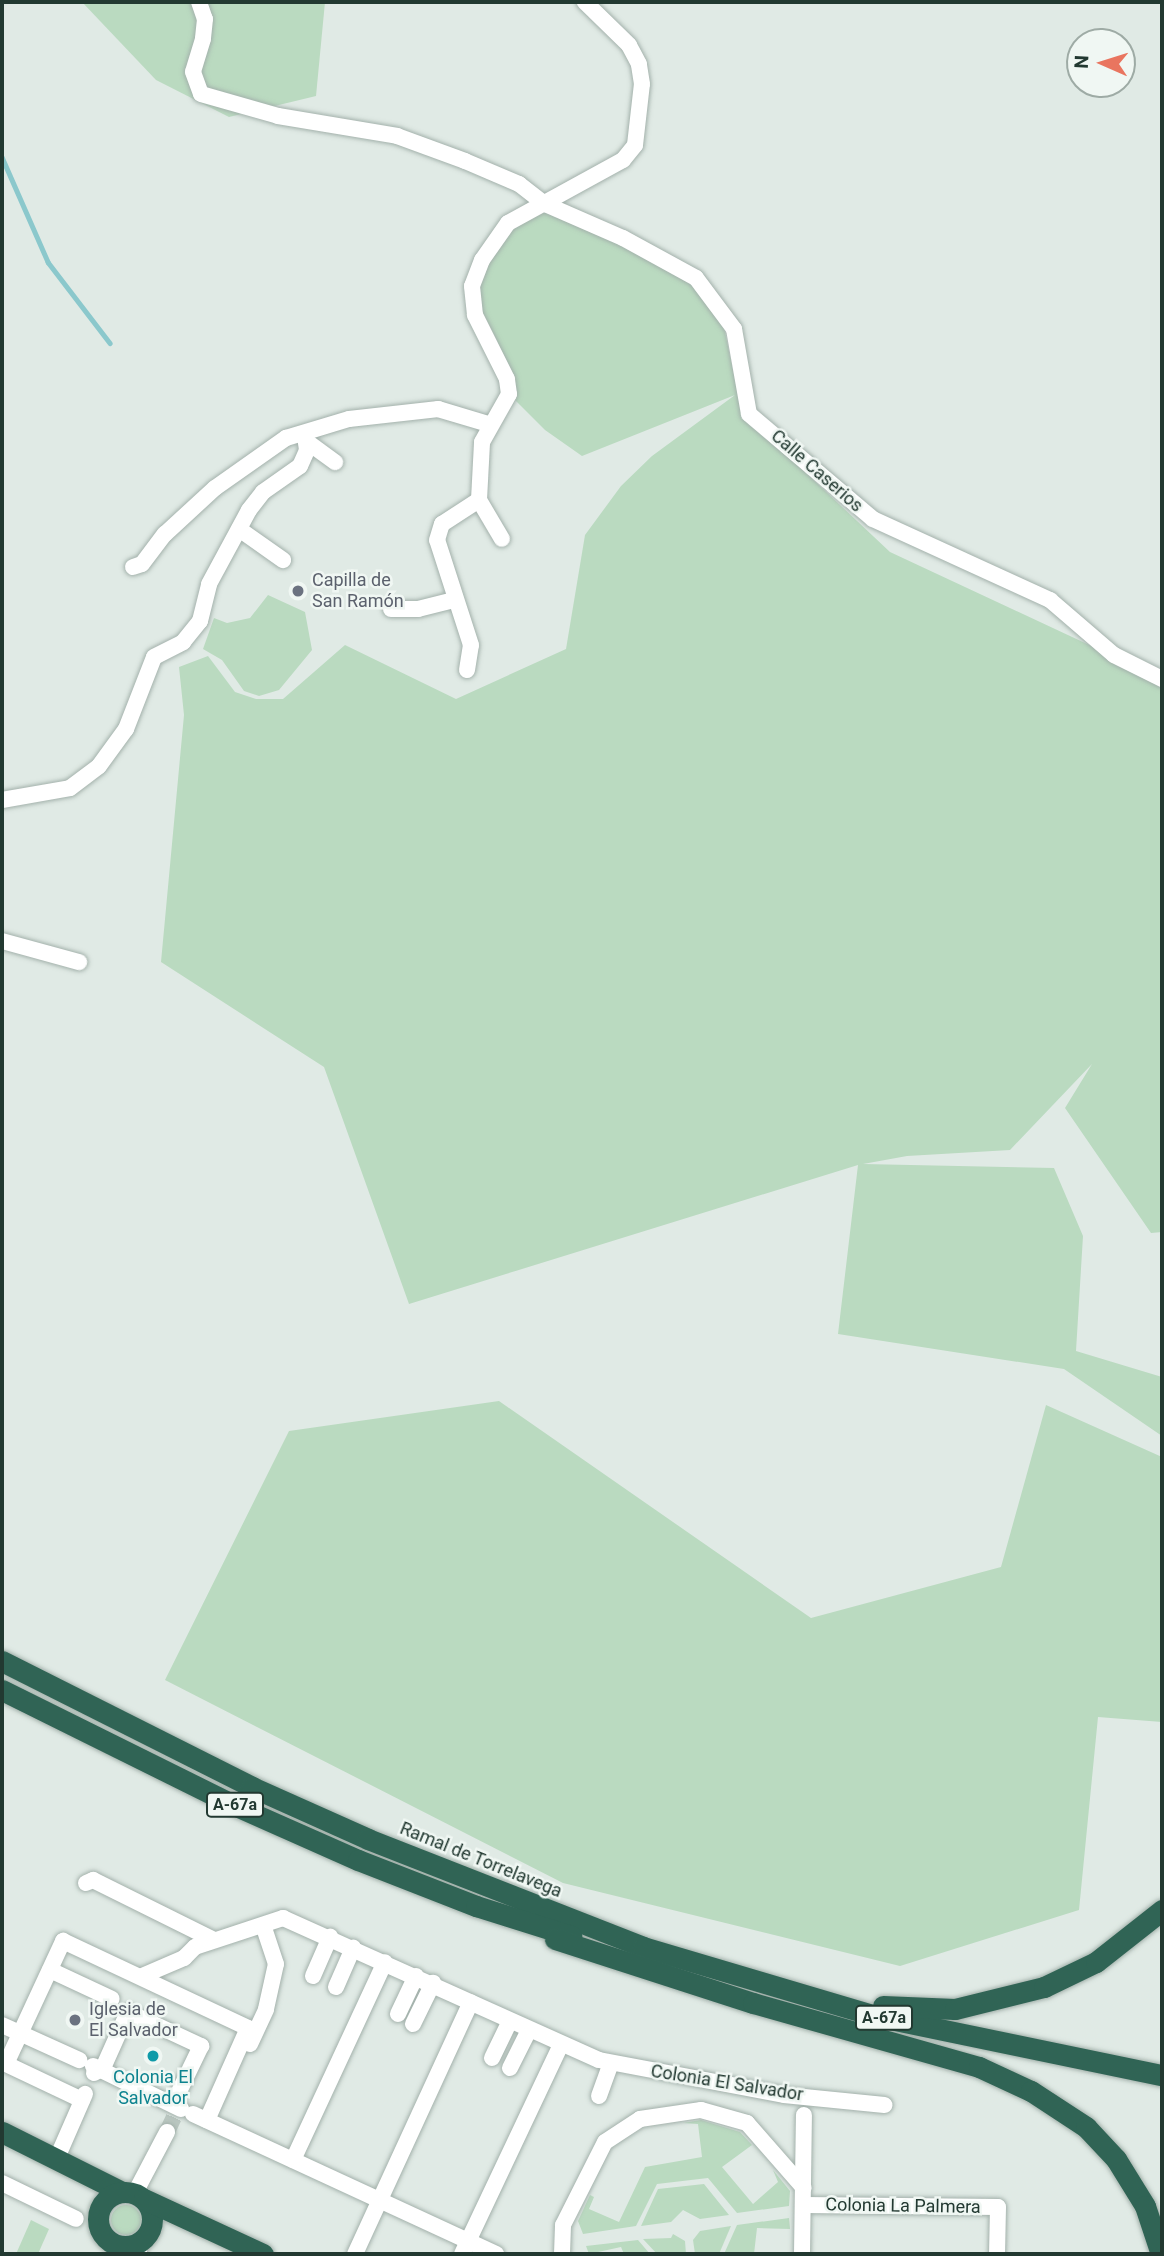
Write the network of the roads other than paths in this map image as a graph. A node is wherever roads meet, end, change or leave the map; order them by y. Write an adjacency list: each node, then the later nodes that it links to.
1 (199, 2): 3 (street, Calle Caserios)
2 (585, 2): 3 (street)
3 (545, 204): 4 (street); 15 (street, Calle Caserios)
4 (488, 424): 5 (street); 7 (street)
5 (305, 438): 6 (street); 8 (street); 11 (street)
6 (335, 462)
7 (479, 500): 9 (street); 12 (street)
8 (239, 529): 10 (street); 16 (street)
9 (502, 539)
10 (283, 560)
11 (133, 567)
12 (454, 600): 13 (street); 14 (street)
13 (391, 609)
14 (467, 670)
15 (1162, 680)
16 (2, 800)
17 (2, 941): 18 (street)
18 (79, 962)
19 (2, 1661): 21 (highway, Ramal de Torrelavega / A-67a)
20 (2, 1689): 23 (highway, A-67a)
21 (368, 1839): 24 (highway); 45 (highway, Ramal de Torrelavega / A-67a)
22 (86, 1883): 27 (street)
23 (476, 1906): 52 (highway, A-67a); 78 (highway)
24 (1162, 1910)
25 (263, 1924): 26 (street, Colonia El Salvador); 27 (street, Colonia El Salvador); 55 (street)
26 (330, 1937): 28 (street, Colonia El Salvador); 32 (street)
27 (214, 1940): 31 (street, Colonia El Salvador)
28 (354, 1948): 29 (street, Colonia El Salvador); 35 (street)
29 (385, 1962): 33 (street, Colonia El Salvador); 59 (street)
30 (50, 1970): 31 (street); 37 (street); 43 (street)
31 (142, 1976): 55 (street)
32 (313, 1976)
33 (416, 1976): 34 (street, Colonia El Salvador); 38 (street)
34 (433, 1983): 36 (street, Colonia El Salvador); 40 (street)
35 (336, 1987)
36 (471, 2002): 39 (street, Colonia El Salvador); 64 (street)
37 (122, 2003)
38 (398, 2014)
39 (510, 2021): 42 (street, Colonia El Salvador); 46 (street)
40 (413, 2024)
41 (2, 2025): 43 (street)
42 (529, 2030): 44 (street, Colonia El Salvador); 50 (street)
43 (20, 2033): 49 (street); 60 (street)
44 (561, 2045): 48 (street, Colonia El Salvador); 70 (street)
45 (1052, 2053): 47 (highway); 51 (highway)
46 (492, 2057)
47 (1162, 2062)
48 (611, 2063): 53 (street); 54 (street, Colonia El Salvador)
49 (92, 2066): 55 (street); 55 (street)
50 (510, 2068)
51 (1162, 2075)
52 (1162, 2087)
53 (599, 2096)
54 (885, 2105)
55 (189, 2112): 59 (street)
56 (804, 2115): 62 (street, Colonia La Palmera)
57 (2, 2132): 60 (highway)
58 (167, 2132): 63 (street)
59 (293, 2160): 64 (street)
60 (65, 2161): 63 (highway); 66 (highway)
61 (2, 2183): 67 (street)
62 (804, 2188): 65 (street, Colonia La Palmera); 75 (street)
63 (134, 2195): 66 (highway); 68 (highway); 69 (highway)
64 (380, 2200): 70 (street); 73 (street)
65 (804, 2205): 76 (street, Colonia La Palmera); 77 (street, Colonia La Palmera)
66 (98, 2212): 71 (highway)
67 (76, 2219)
68 (207, 2229): 69 (highway); 72 (highway)
69 (143, 2242): 71 (highway)
70 (465, 2248): 74 (street)
71 (116, 2249)
72 (263, 2254)
73 (355, 2254)
74 (496, 2254)
75 (562, 2254)
76 (802, 2254)
77 (997, 2254)
78 (1161, 2254)

